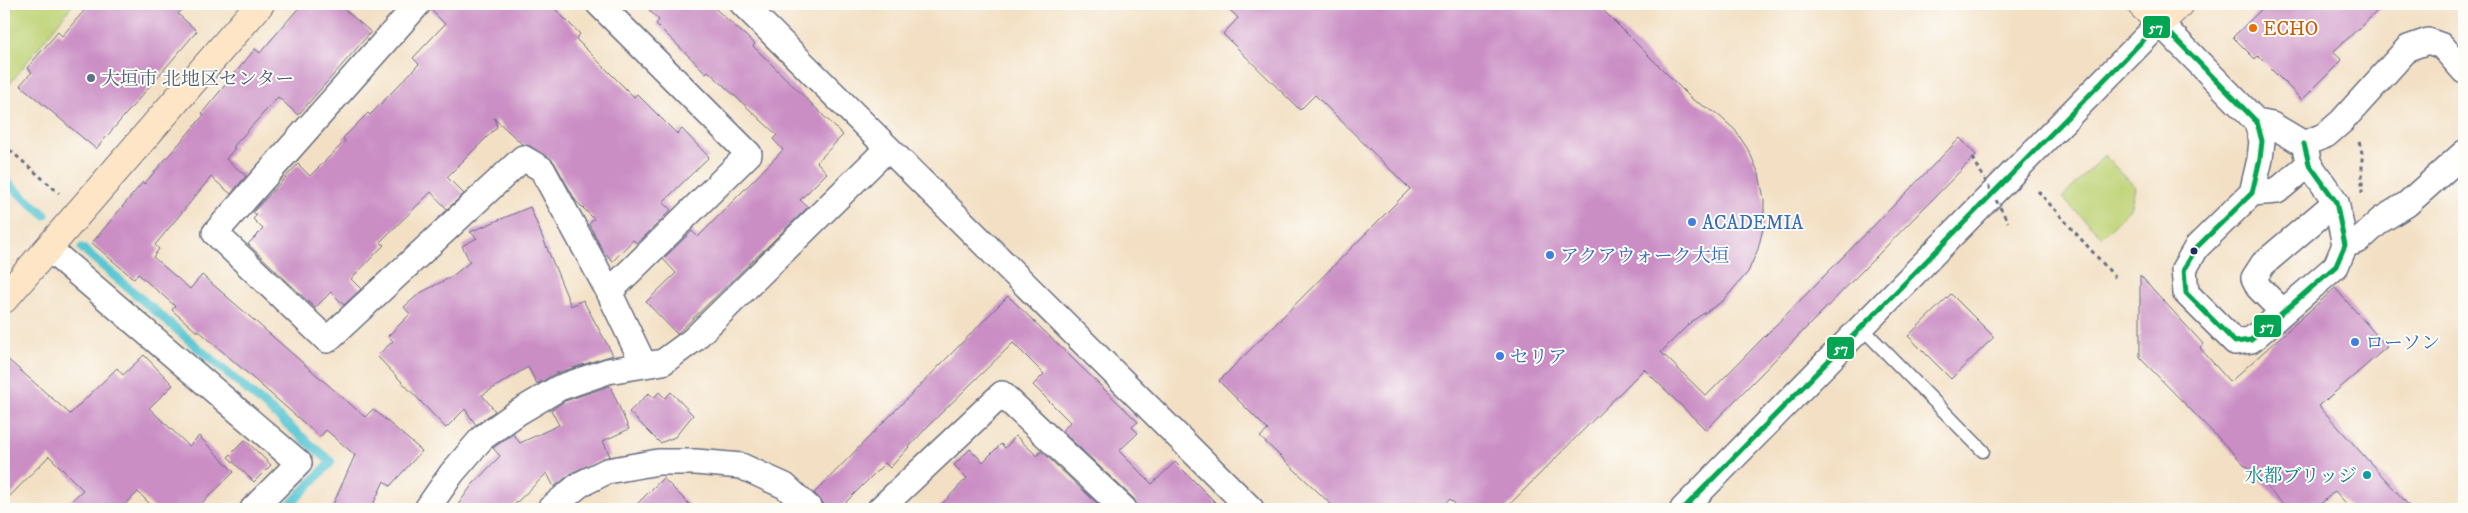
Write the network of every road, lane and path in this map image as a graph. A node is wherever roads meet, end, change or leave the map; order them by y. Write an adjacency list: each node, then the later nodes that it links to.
1 (260, 4): 18 (street)
2 (418, 4): 23 (street)
3 (599, 4): 23 (street)
4 (742, 4): 10 (street)
5 (2160, 10): 7 (street); 26 (street)
6 (2463, 68): 12 (street)
7 (2257, 122): 12 (street); 15 (street)
8 (2356, 137): 16 (path)
9 (4, 145): 18 (path)
10 (888, 148): 27 (street); 35 (street)
11 (2464, 153): 20 (street)
12 (2307, 154): 15 (street); 17 (street)
13 (1973, 158): 19 (path, bridge)
14 (2038, 192): 22 (path)
15 (2252, 193): 25 (street)
16 (2362, 197)
17 (2336, 202): 20 (street); 25 (street)
18 (80, 211): 21 (street)
19 (2008, 222)
20 (2344, 245): 25 (street)
21 (48, 248): 24 (street); 29 (street)
22 (2116, 278)
23 (609, 292): 27 (street)
24 (4, 299)
25 (2283, 312)
26 (1861, 327): 28 (lane); 36 (street)
27 (644, 365): 30 (street)
28 (1983, 451)
29 (253, 509)
30 (427, 509)
31 (550, 509): 32 (street)
32 (810, 509)
33 (880, 509): 34 (street)
34 (1124, 509)
35 (1251, 509)
36 (1683, 509)

